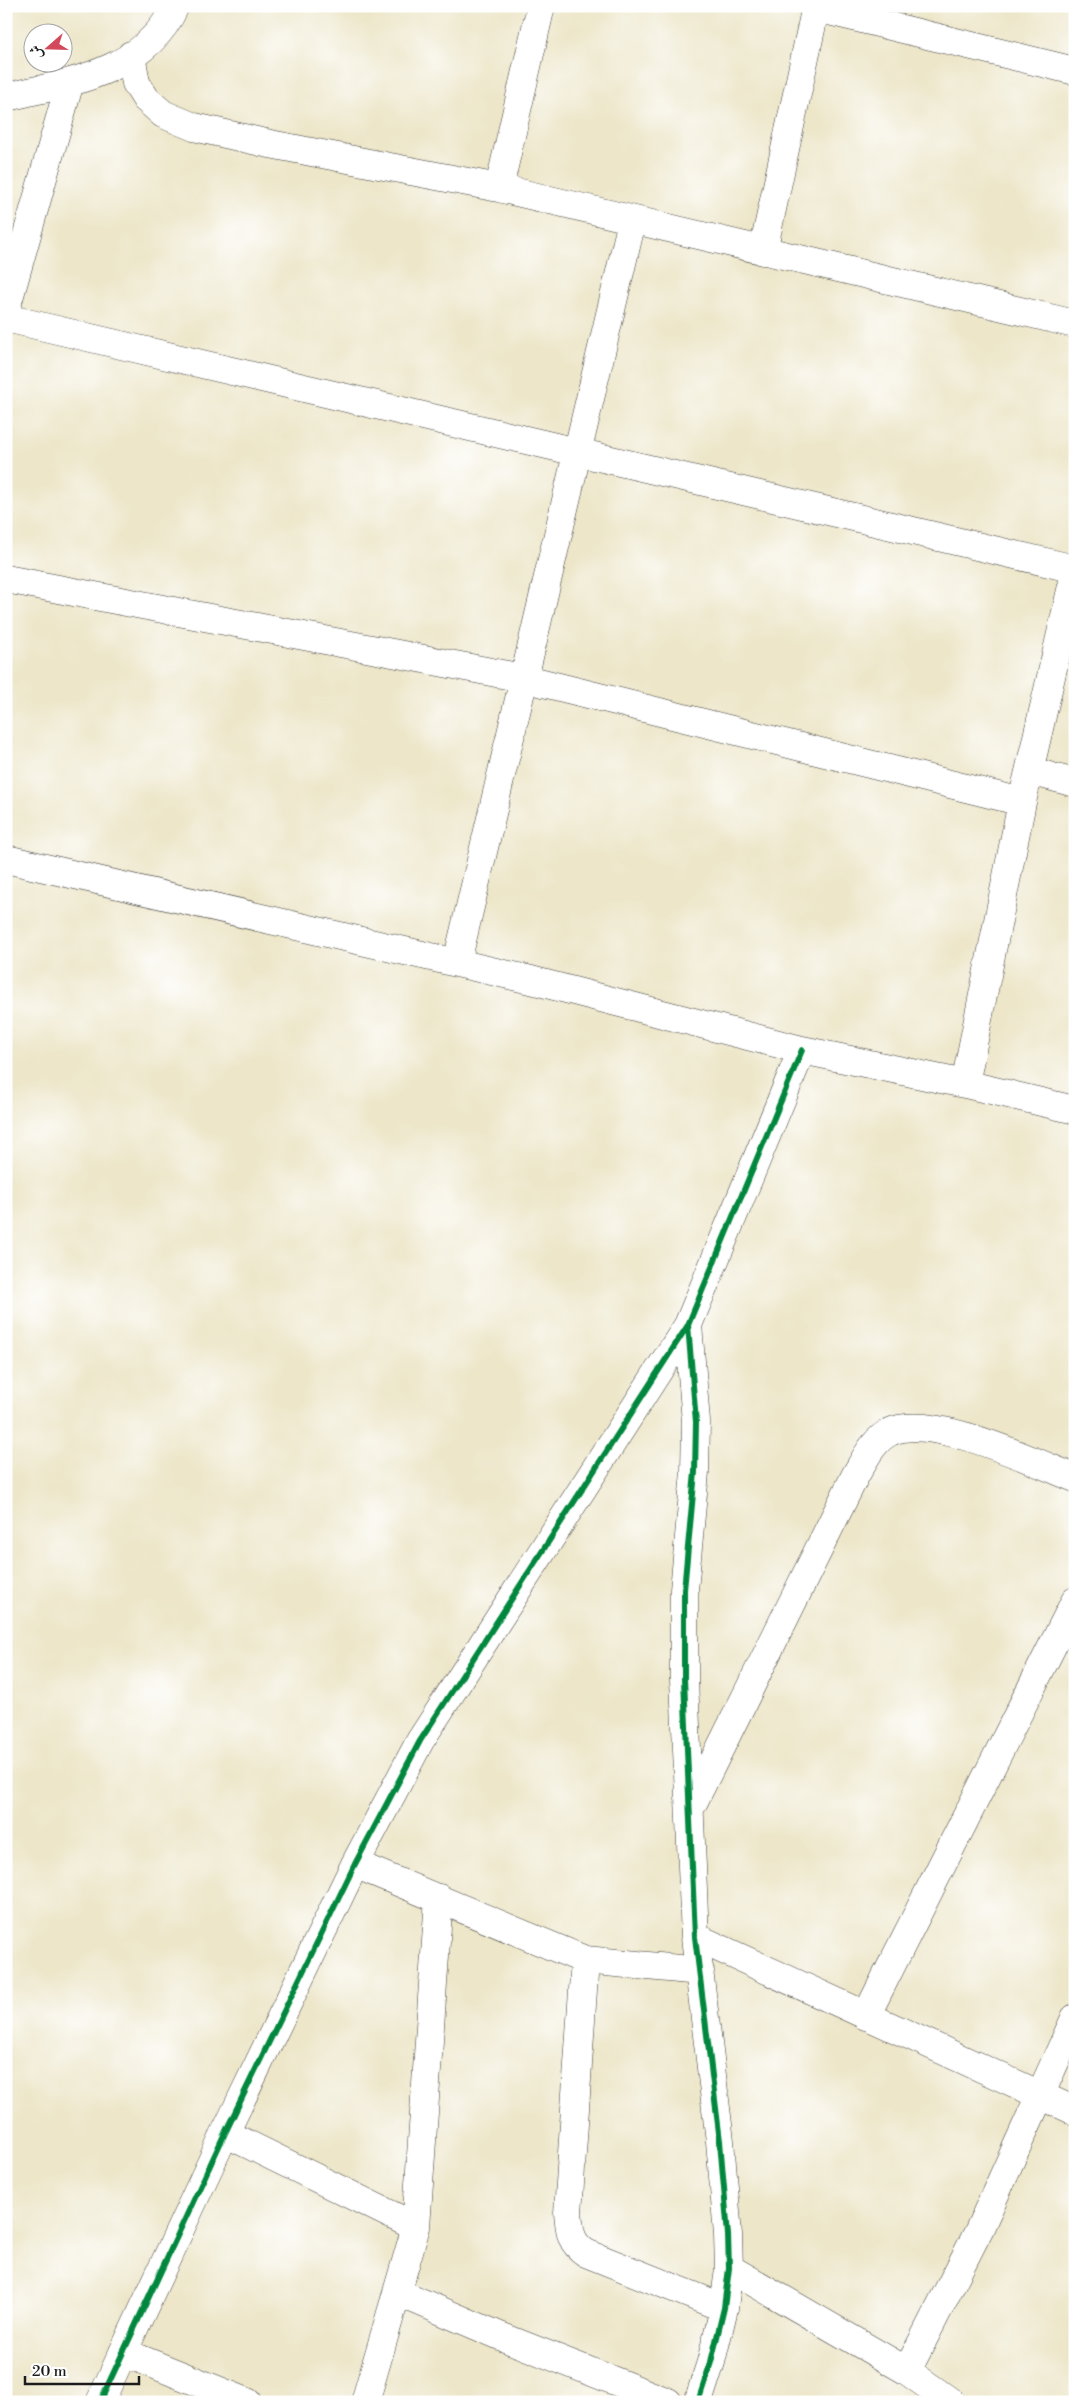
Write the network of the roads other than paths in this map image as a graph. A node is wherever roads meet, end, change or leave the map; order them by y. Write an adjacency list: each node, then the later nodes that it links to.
1 (175, 6): 4 (street)
2 (541, 6): 8 (street)
3 (816, 7): 5 (street); 10 (street)
4 (131, 55): 6 (street); 8 (street)
5 (1075, 71)
6 (70, 82): 7 (street); 11 (street)
7 (6, 97)
8 (499, 188): 9 (street)
9 (632, 221): 10 (street); 14 (street)
10 (763, 251): 13 (street)
11 (6, 309)
12 (6, 318): 14 (street)
13 (1075, 324)
14 (577, 453): 15 (street); 18 (street)
15 (1075, 569)
16 (1075, 574): 19 (street)
17 (6, 579): 18 (street)
18 (523, 678): 21 (street); 23 (street)
19 (1030, 771): 20 (street); 21 (street)
20 (1075, 783)
21 (1022, 802): 25 (street)
22 (6, 859): 23 (street)
23 (457, 962): 24 (street)
24 (802, 1050): 25 (street); 27 (street)
25 (965, 1084): 26 (street)
26 (1075, 1110)
27 (688, 1325): 30 (street); 31 (street)
28 (1075, 1478): 30 (street)
29 (1075, 1601): 36 (street)
30 (690, 1808): 33 (street)
31 (355, 1864): 32 (street); 40 (street)
32 (440, 1898): 34 (street); 41 (street)
33 (695, 1937): 35 (street); 36 (street)
34 (585, 1960): 35 (street); 44 (street)
35 (700, 1971): 42 (street)
36 (866, 2016): 38 (street)
37 (1075, 2018): 38 (street)
38 (1039, 2095): 39 (street); 46 (street)
39 (1075, 2111)
40 (225, 2133): 41 (street); 45 (street)
41 (416, 2228): 43 (street)
42 (729, 2268): 44 (street); 46 (street)
43 (397, 2292): 49 (street); 50 (street)
44 (724, 2308): 51 (street)
45 (123, 2352): 47 (street); 48 (street)
46 (907, 2372): 52 (street)
47 (100, 2402)
48 (247, 2402)
49 (366, 2402)
50 (668, 2402)
51 (698, 2402)
52 (951, 2402)

